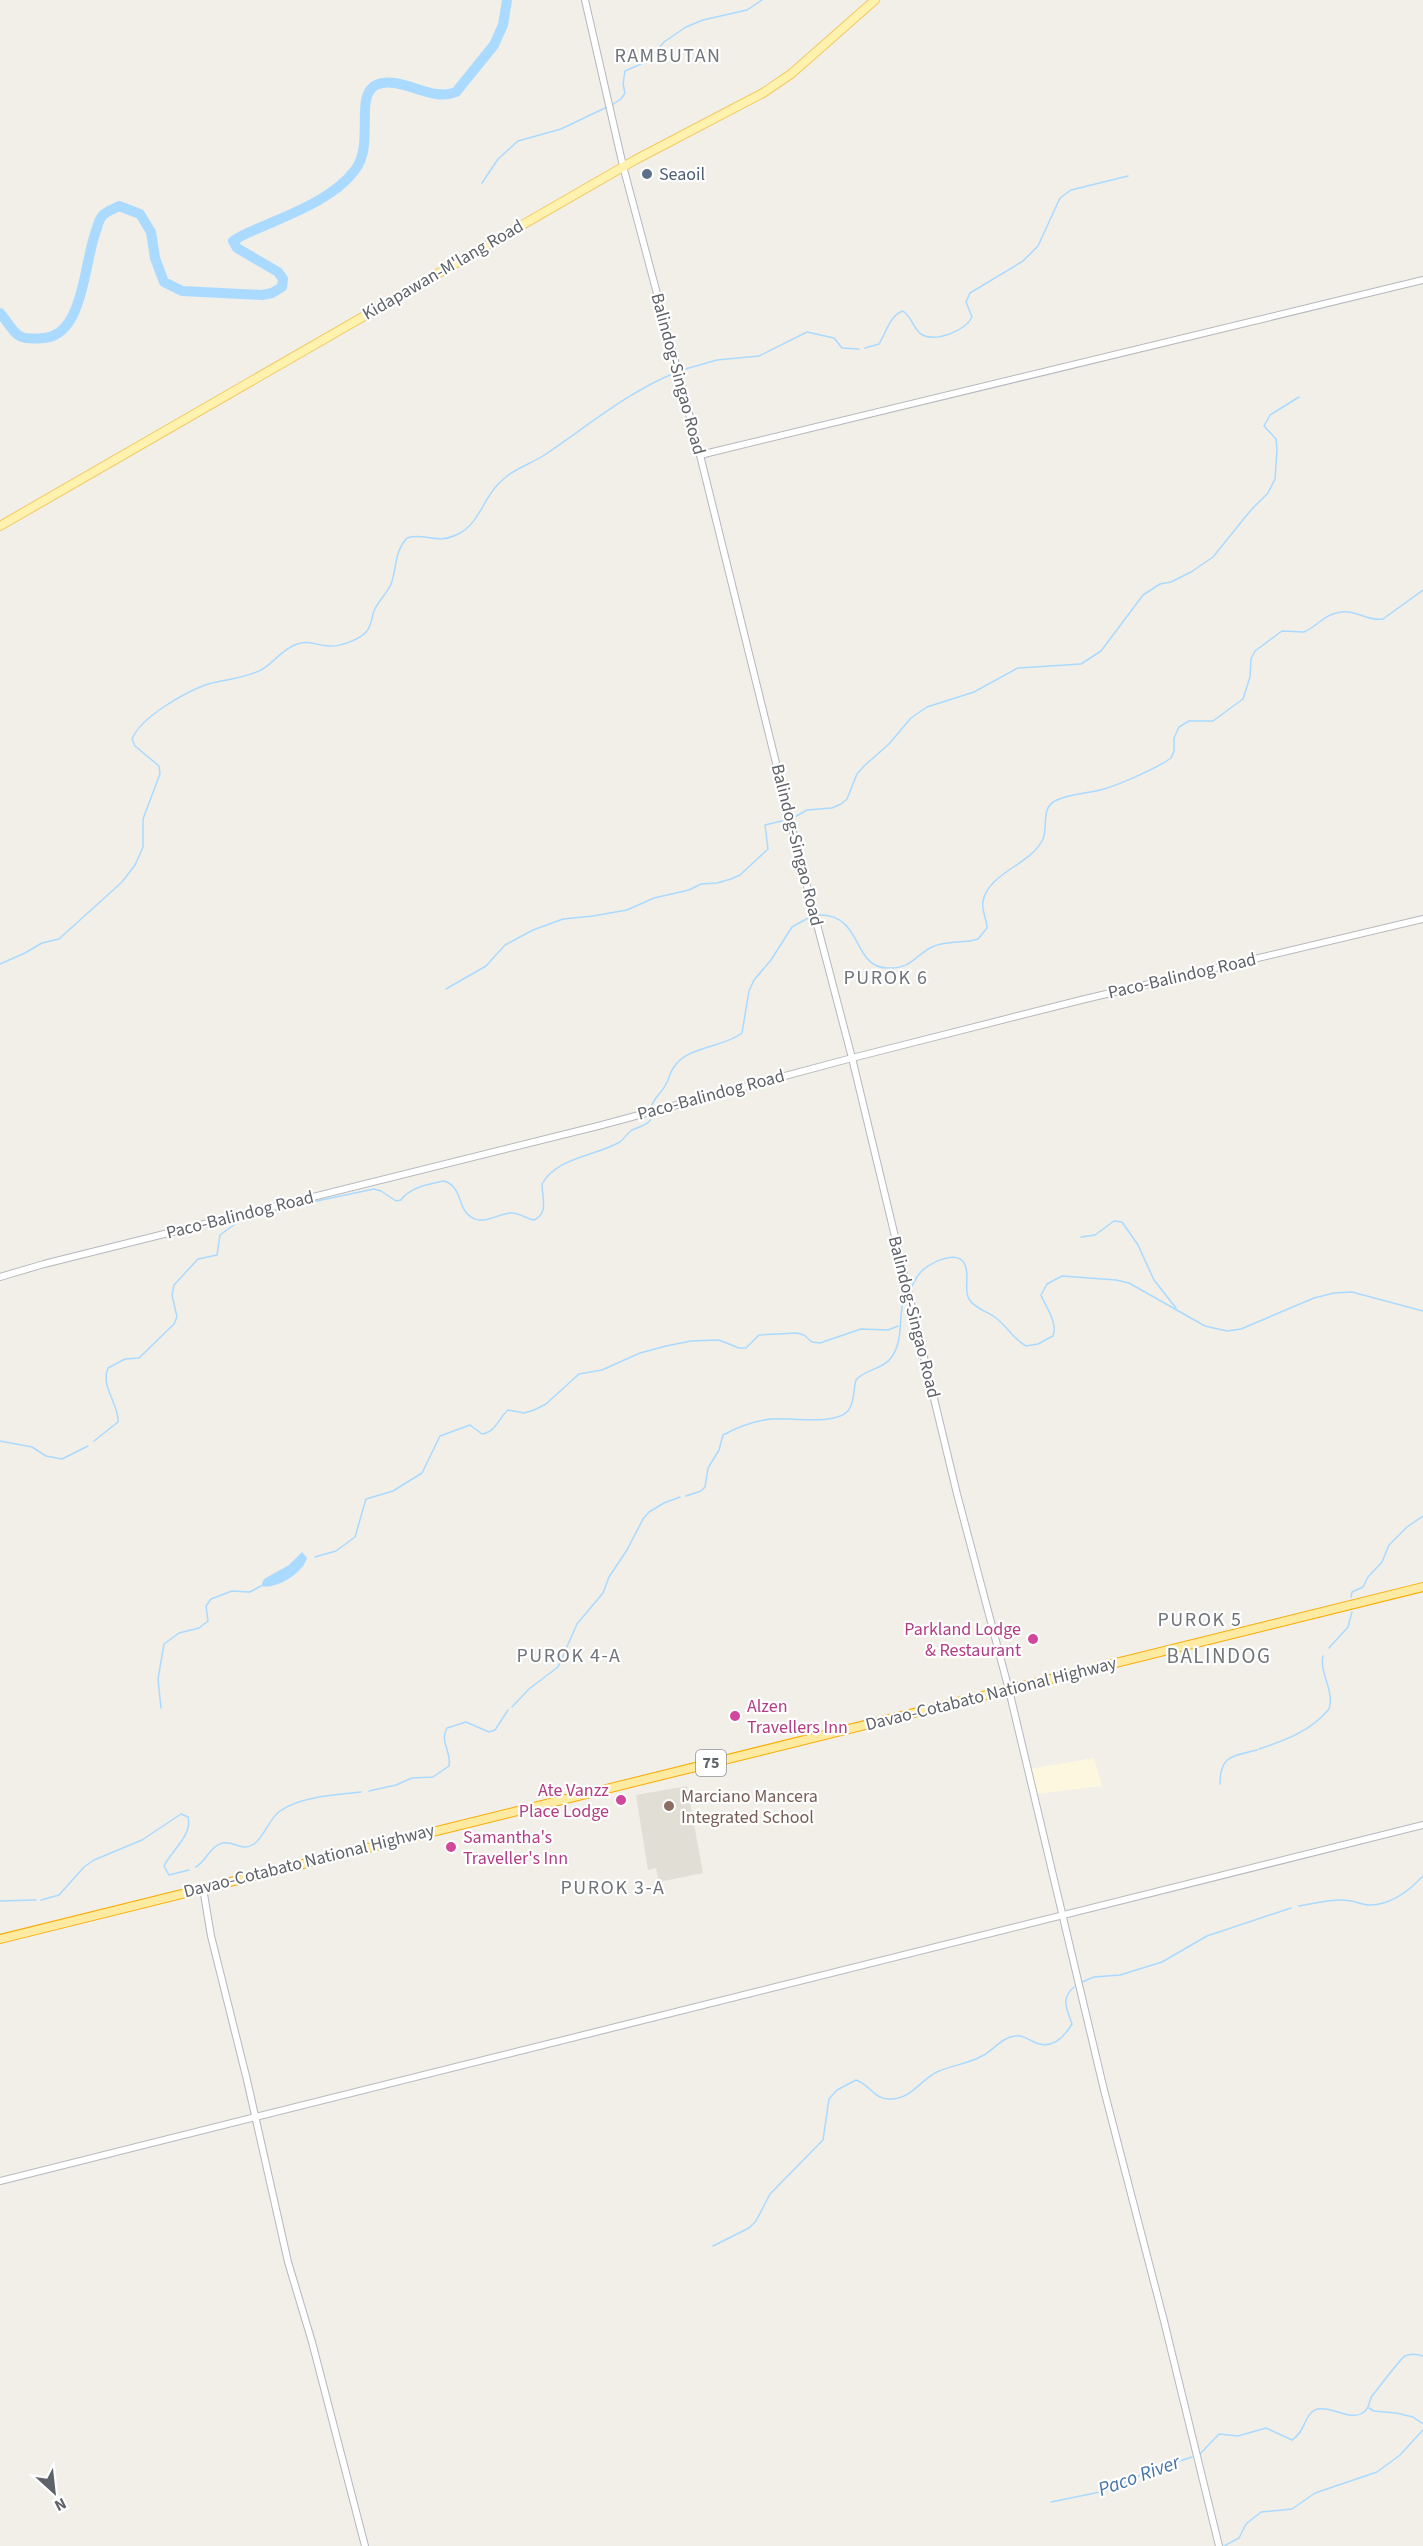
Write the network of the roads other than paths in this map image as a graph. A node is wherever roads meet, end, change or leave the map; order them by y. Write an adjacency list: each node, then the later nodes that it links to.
1 (585, 0): 3 (street, Balindog-Singao Road)
2 (875, 0): 3 (main road, Kidapawan-M'lang Road)
3 (623, 166): 5 (street, Balindog-Singao Road); 6 (main road, Kidapawan-M'lang Road)
4 (1423, 280): 5 (street)
5 (700, 455): 8 (street, Balindog-Singao Road)
6 (0, 526)
7 (1423, 919): 8 (street, Paco-Balindog Road)
8 (852, 1058): 9 (street, Paco-Balindog Road); 11 (street, Balindog-Singao Road)
9 (0, 1277)
10 (1423, 1587): 11 (highway, Davao-Cotabato National Highway / 75)
11 (1009, 1690): 13 (highway, Davao-Cotabato National Highway / 75); 14 (street, Balindog-Singao Road)
12 (1423, 1825): 14 (street)
13 (202, 1888): 15 (highway, Davao-Cotabato National Highway / 75); 16 (street)
14 (1063, 1916): 16 (street); 19 (street, Balindog-Singao Road)
15 (0, 1939)
16 (256, 2117): 17 (street); 18 (street)
17 (0, 2181)
18 (365, 2546)
19 (1219, 2546)

